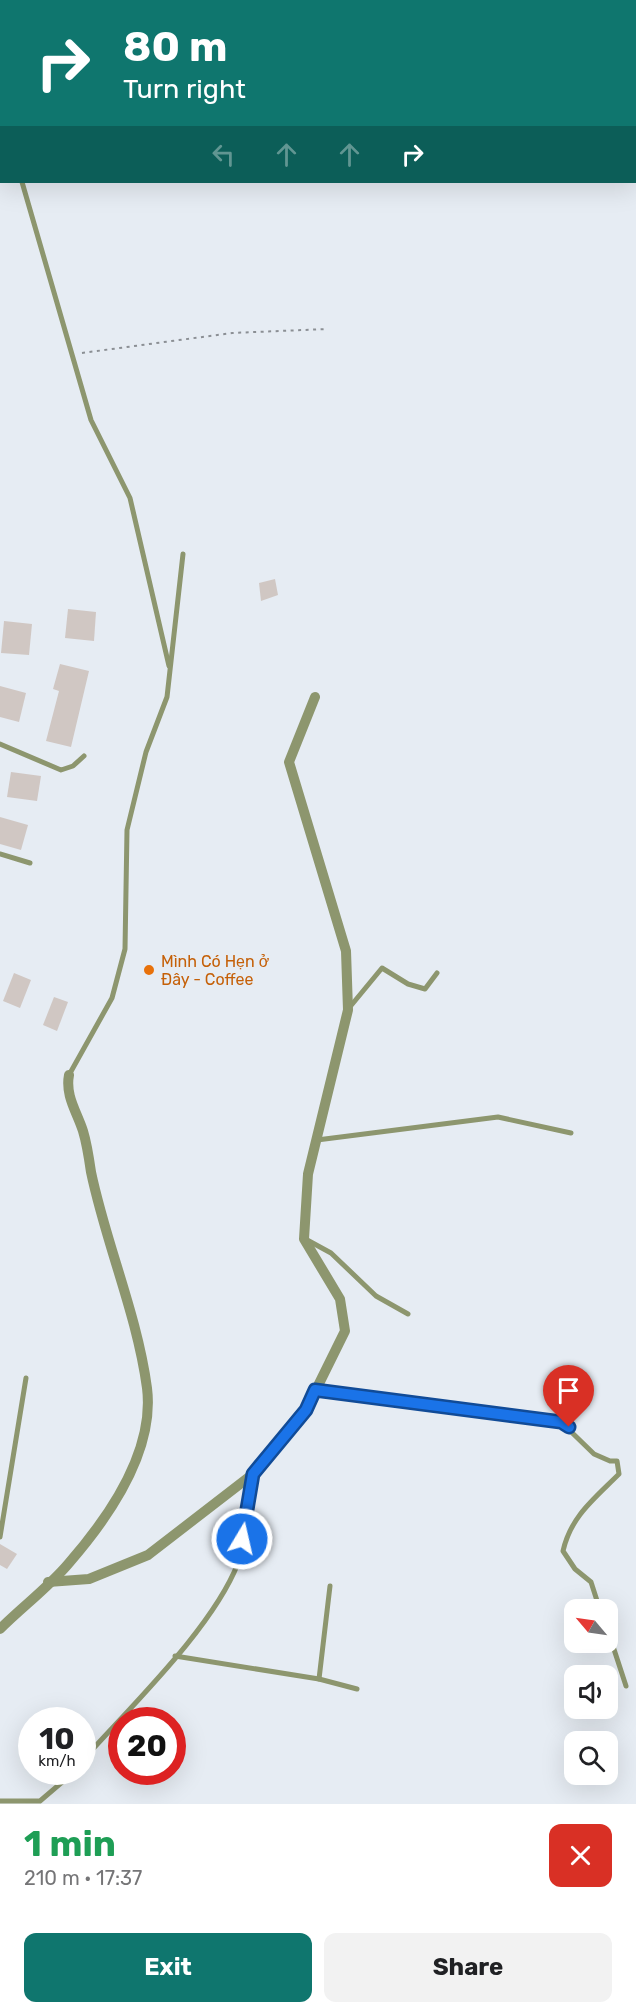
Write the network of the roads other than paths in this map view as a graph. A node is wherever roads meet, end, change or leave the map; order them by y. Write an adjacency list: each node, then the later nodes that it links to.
1 (22, 183): 3 (lane)
2 (183, 554): 3 (lane)
3 (171, 671): 11 (lane)
4 (315, 697): 10 (street)
5 (0, 744): 6 (lane)
6 (84, 756)
7 (0, 854): 8 (lane)
8 (30, 863)
9 (437, 974): 10 (lane)
10 (348, 1010): 13 (street)
11 (69, 1075): 20 (street)
12 (571, 1133): 13 (lane)
13 (317, 1140): 14 (street)
14 (304, 1239): 15 (lane); 17 (street)
15 (408, 1314)
16 (26, 1378): 19 (lane)
17 (315, 1390): 18 (street); 22 (lane)
18 (253, 1474): 20 (street); 25 (lane)
19 (0, 1537)
20 (48, 1582): 23 (street)
21 (330, 1586): 26 (lane)
22 (596, 1599)
23 (0, 1629)
24 (615, 1653): 27 (lane)
25 (175, 1656): 26 (lane); 29 (lane)
26 (320, 1678): 28 (lane)
27 (626, 1686)
28 (357, 1689)
29 (96, 1745)
30 (59, 1785): 31 (lane)
31 (0, 1801)

